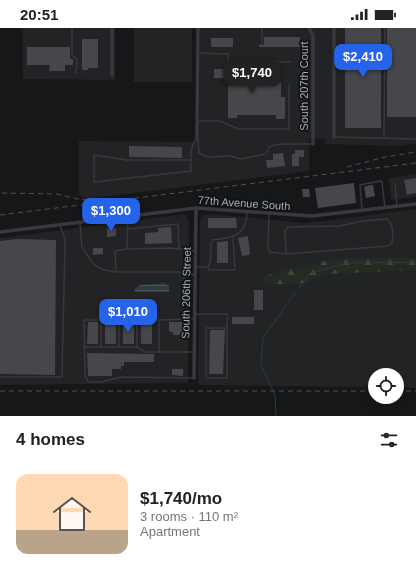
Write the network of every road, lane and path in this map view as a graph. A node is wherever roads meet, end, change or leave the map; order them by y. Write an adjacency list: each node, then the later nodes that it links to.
1 (72, 28): 11 (lane)
2 (112, 28): 12 (street)
3 (198, 28): 9 (street)
4 (262, 28): 8 (lane)
5 (309, 28): 19 (street, South 207th Court)
6 (334, 28): 16 (street)
7 (385, 28): 17 (lane)
8 (262, 43)
9 (198, 54): 10 (lane); 14 (street)
10 (290, 62)
11 (76, 74)
12 (112, 75)
13 (289, 85): 14 (lane)
14 (197, 121): 15 (street)
15 (197, 136): 19 (lane); 20 (lane)
16 (334, 137): 17 (lane)
17 (384, 138): 18 (lane)
18 (416, 139)
19 (313, 144)
20 (191, 160): 20 (lane)
21 (395, 184): 23 (lane)
22 (416, 204): 23 (street, 77th Avenue South)
23 (397, 206): 25 (street, 77th Avenue South)
24 (196, 208): 27 (street, 77th Avenue South); 29 (street, 77th Avenue South); 37 (street, South 206th Street)
25 (385, 208): 26 (street, 77th Avenue South); 26 (lane)
26 (362, 210): 28 (street, 77th Avenue South)
27 (247, 212): 28 (street, 77th Avenue South); 34 (lane)
28 (269, 213): 38 (lane)
29 (128, 216): 30 (street, 77th Avenue South); 32 (lane)
30 (80, 222): 31 (street, 77th Avenue South); 41 (lane)
31 (60, 225): 33 (street, 77th Avenue South); 58 (lane)
32 (128, 229): 35 (lane); 36 (lane)
33 (0, 232)
34 (233, 237): 40 (lane); 40 (lane)
35 (127, 249): 36 (lane); 41 (lane)
36 (179, 249): 37 (lane)
37 (196, 251): 39 (street, South 206th Street)
38 (286, 254): 38 (lane)
39 (196, 267): 40 (lane); 43 (street, South 206th Street)
40 (208, 267)
41 (116, 272): 42 (lane)
42 (184, 273): 43 (lane); 44 (lane)
43 (195, 275): 45 (street, South 206th Street)
44 (184, 295)
45 (195, 314): 46 (street, South 206th Street); 51 (lane)
46 (195, 319): 50 (lane); 57 (street, South 206th Street)
47 (101, 320): 48 (lane); 52 (lane); 53 (lane)
48 (119, 320): 49 (lane); 54 (lane)
49 (137, 320): 50 (lane); 55 (lane)
50 (159, 320): 56 (lane)
51 (227, 328): 51 (lane)
52 (84, 347): 53 (lane); 59 (lane)
53 (101, 347): 54 (lane)
54 (119, 347): 55 (lane)
55 (137, 347): 56 (lane)
56 (159, 352): 57 (lane)
57 (194, 352): 59 (street, South 206th Street)
58 (0, 377)
59 (194, 378)

